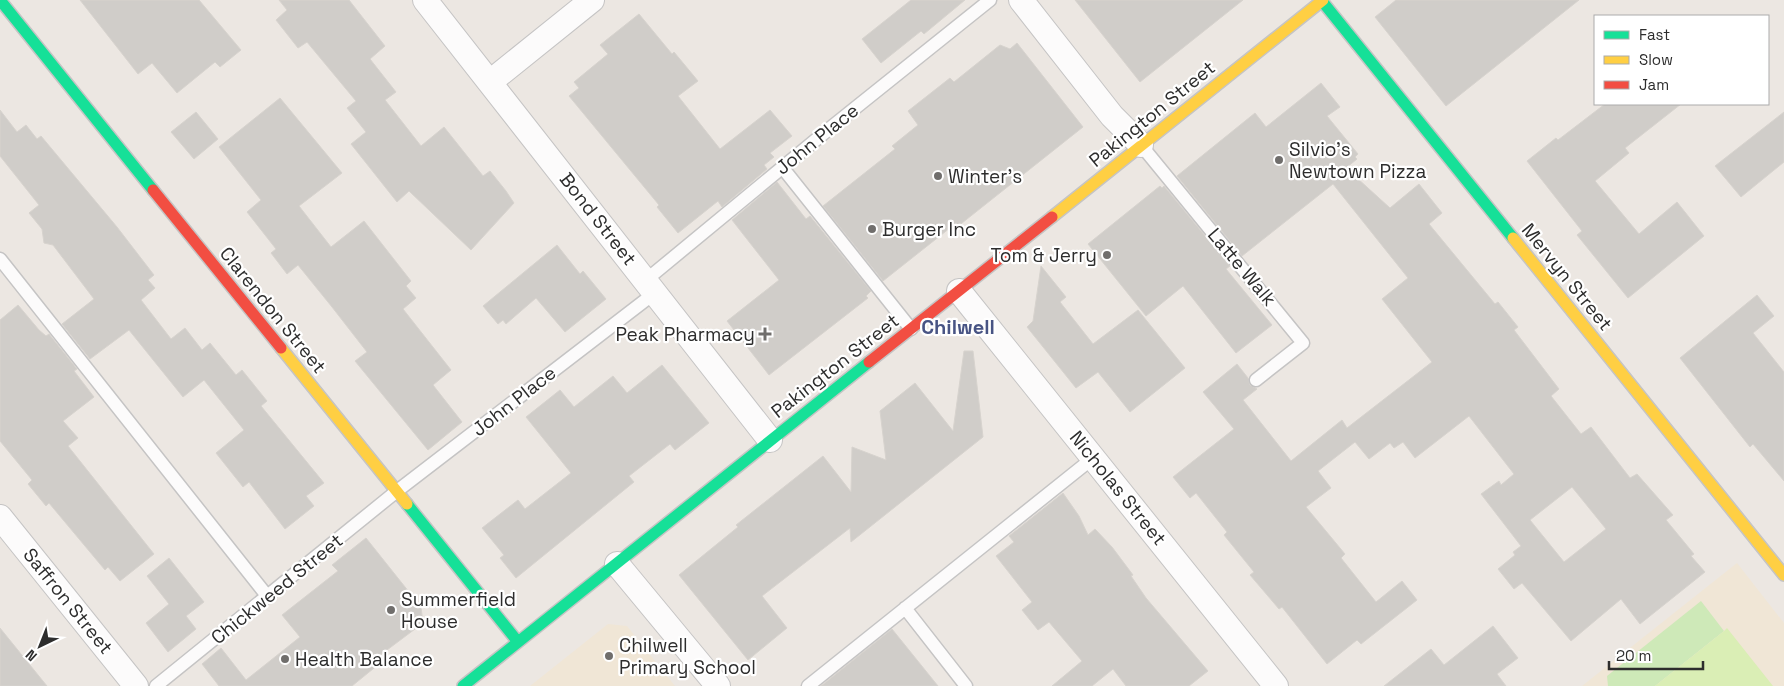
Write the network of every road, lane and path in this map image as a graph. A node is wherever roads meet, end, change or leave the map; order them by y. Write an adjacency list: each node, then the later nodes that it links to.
1 (0, 0): 17 (street, Clarendon Street)
2 (424, 0): 7 (street, Bond Street)
3 (592, 0): 7 (street)
4 (990, 0): 9 (lane, John Place)
5 (1021, 0): 8 (street)
6 (1323, 0): 8 (street, Pakington Street); 20 (street, Mervyn Street)
7 (490, 82): 11 (street, Bond Street)
8 (1141, 145): 12 (street, Pakington Street); 14 (lane, Latte Walk)
9 (782, 167): 11 (lane, John Place); 13 (lane)
10 (0, 259): 21 (lane)
11 (651, 286): 15 (street, Bond Street); 17 (lane, John Place)
12 (959, 291): 13 (street, Pakington Street); 16 (street, Nicholas Street)
13 (911, 329): 15 (street, Pakington Street)
14 (1256, 380)
15 (770, 440): 19 (street, Pakington Street)
16 (1093, 458): 22 (lane); 30 (street, Nicholas Street)
17 (397, 491): 21 (lane, Chickweed Street); 23 (street, Clarendon Street)
18 (0, 517): 24 (street, Saffron Street)
19 (617, 564): 23 (street, Pakington Street); 27 (street)
20 (1784, 575)
21 (268, 597): 25 (lane, Chickweed Street)
22 (905, 608): 28 (lane); 29 (lane)
23 (518, 642): 26 (street, Pakington Street)
24 (136, 686)
25 (156, 686)
26 (463, 686)
27 (718, 686)
28 (808, 686)
29 (966, 686)
30 (1276, 686)

